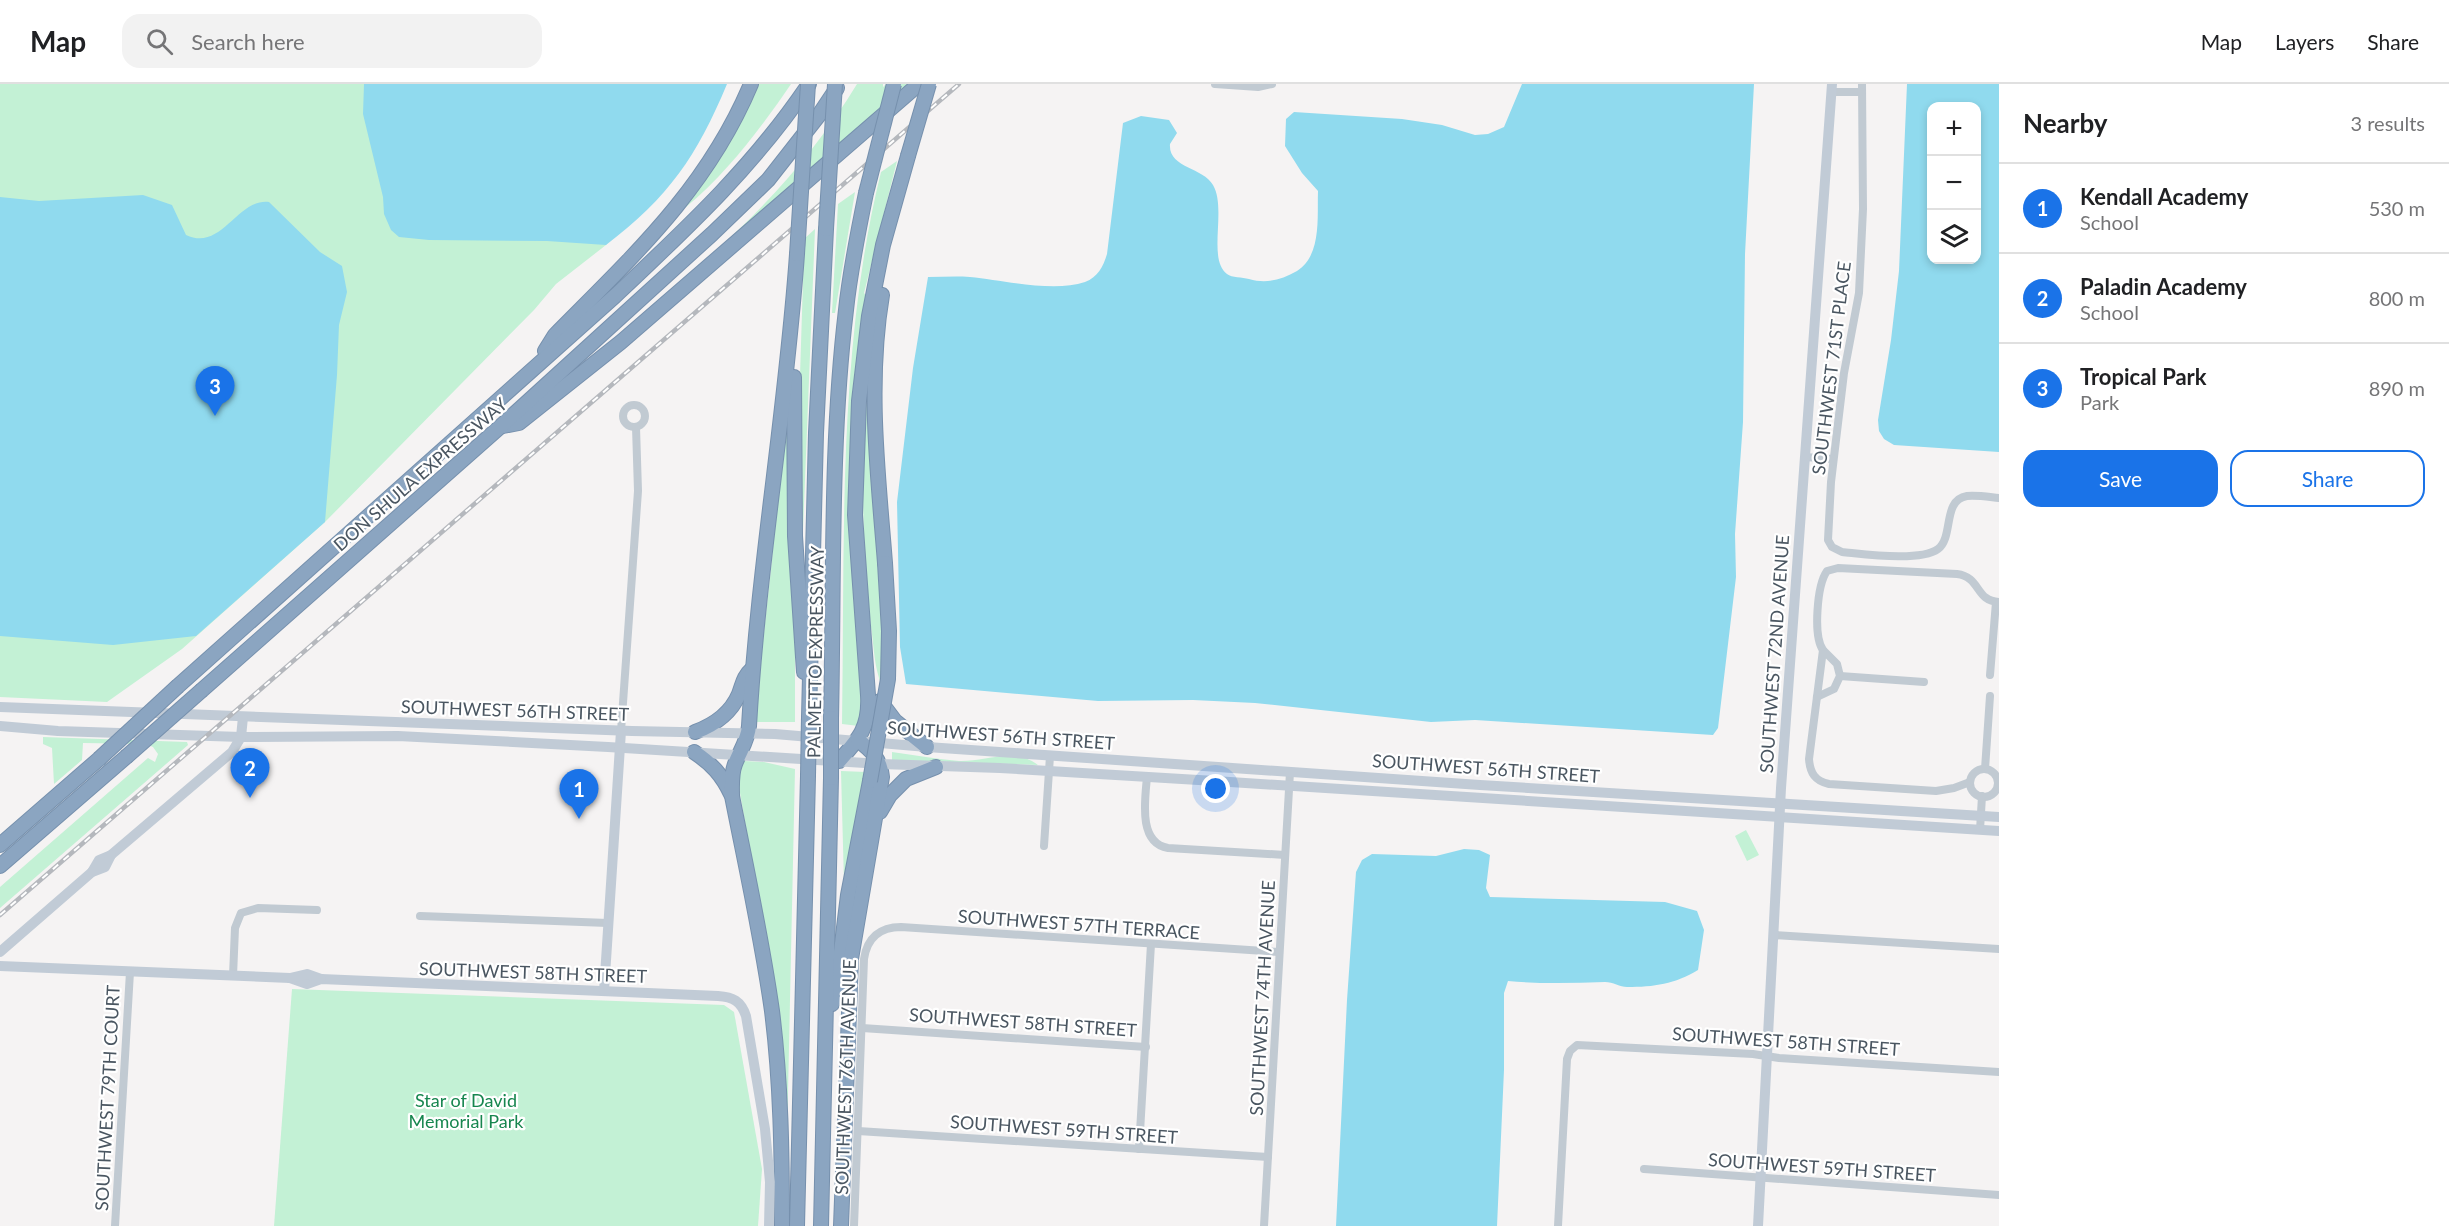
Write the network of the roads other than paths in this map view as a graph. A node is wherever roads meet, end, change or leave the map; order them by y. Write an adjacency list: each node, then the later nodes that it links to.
1 (751, 84): 13 (highway)
2 (808, 84): 12 (highway, bridge); 13 (highway, DON SHULA EXPRESSWAY)
3 (837, 84): 14 (highway, DON SHULA EXPRESSWAY); 26 (highway, PALMETTO EXPRESSWAY, bridge)
4 (894, 84): 79 (highway, PALMETTO EXPRESSWAY, bridge)
5 (919, 84): 14 (highway)
6 (929, 84): 11 (highway, bridge)
7 (1215, 84): 8 (street)
8 (1272, 84)
9 (1832, 88): 10 (street); 16 (main road, SOUTHWEST 72ND AVENUE)
10 (1862, 88): 17 (street, SOUTHWEST 71ST PLACE)
11 (890, 221): 22 (highway); 79 (highway, bridge)
12 (790, 343): 21 (highway); 26 (highway)
13 (538, 363): 62 (highway, DON SHULA EXPRESSWAY, bridge)
14 (501, 426): 65 (highway, DON SHULA EXPRESSWAY, bridge)
15 (636, 427): 32 (street)
16 (1805, 457): 17 (street); 55 (main road, SOUTHWEST 72ND AVENUE)
17 (1833, 459): 18 (street, SOUTHWEST 71ST PLACE)
18 (1999, 498)
19 (1997, 602): 20 (street); 23 (street)
20 (1823, 650): 24 (street); 28 (street)
21 (753, 668): 33 (highway); 34 (highway)
22 (866, 668): 36 (highway); 38 (highway)
23 (1990, 675)
24 (1840, 676): 25 (street); 28 (street)
25 (1924, 681)
26 (809, 692): 93 (highway, PALMETTO EXPRESSWAY, bridge)
27 (1990, 696): 46 (street)
28 (1817, 697): 50 (street)
29 (0, 707): 30 (main road, SOUTHWEST 56TH STREET)
30 (243, 717): 32 (main road, SOUTHWEST 56TH STREET); 35 (main road)
31 (0, 726): 35 (main road, SOUTHWEST 56TH STREET)
32 (621, 731): 33 (main road, SOUTHWEST 56TH STREET); 37 (main road)
33 (695, 732): 34 (main road, SOUTHWEST 56TH STREET)
34 (748, 733): 36 (main road, SOUTHWEST 56TH STREET); 40 (highway)
35 (241, 737): 37 (main road, SOUTHWEST 56TH STREET); 73 (main road)
36 (858, 740): 38 (main road, SOUTHWEST 56TH STREET); 42 (highway); 44 (highway)
37 (619, 747): 39 (main road, SOUTHWEST 56TH STREET); 68 (main road)
38 (927, 747): 41 (main road, SOUTHWEST 56TH STREET)
39 (694, 752): 40 (main road, SOUTHWEST 56TH STREET); 53 (highway)
40 (740, 755): 42 (main road, SOUTHWEST 56TH STREET); 53 (highway)
41 (1050, 756): 43 (main road, SOUTHWEST 56TH STREET); 47 (street)
42 (839, 761): 44 (main road, SOUTHWEST 56TH STREET)
43 (1148, 762): 48 (main road, SOUTHWEST 56TH STREET); 49 (main road)
44 (880, 764): 45 (main road, SOUTHWEST 56TH STREET); 59 (highway)
45 (936, 767): 47 (main road, SOUTHWEST 56TH STREET); 59 (highway)
46 (1984, 769): 50 (street); 51 (street)
47 (1049, 771): 49 (main road, SOUTHWEST 56TH STREET); 63 (street)
48 (1290, 772): 52 (street, SOUTHWEST 74TH AVENUE); 55 (main road, SOUTHWEST 56TH STREET)
49 (1147, 777): 52 (main road, SOUTHWEST 56TH STREET); 64 (street)
50 (1970, 782): 54 (street)
51 (1998, 785): 54 (street)
52 (1289, 786): 57 (main road, SOUTHWEST 56TH STREET); 64 (street, SOUTHWEST 74TH AVENUE)
53 (732, 796): 92 (highway)
54 (1982, 796): 56 (street)
55 (1781, 803): 56 (main road, SOUTHWEST 56TH STREET); 57 (main road, SOUTHWEST 72ND AVENUE)
56 (1981, 816): 58 (main road, SOUTHWEST 56TH STREET); 60 (street)
57 (1780, 817): 60 (main road, SOUTHWEST 56TH STREET); 70 (main road, SOUTHWEST 72ND AVENUE)
58 (1999, 817)
59 (875, 818): 95 (highway)
60 (1980, 830): 61 (main road, SOUTHWEST 56TH STREET)
61 (1999, 831)
62 (0, 845)
63 (1044, 846)
64 (1285, 855): 74 (street, SOUTHWEST 74TH AVENUE)
65 (0, 866)
66 (317, 910): 77 (street)
67 (420, 916): 68 (street)
68 (608, 923): 78 (main road)
69 (877, 932): 71 (street, SOUTHWEST 57TH TERRACE); 80 (street, SOUTHWEST 76TH AVENUE)
70 (1774, 935): 72 (street); 82 (main road, SOUTHWEST 72ND AVENUE)
71 (1151, 944): 74 (street, SOUTHWEST 57TH TERRACE); 81 (street)
72 (1999, 949)
73 (0, 952)
74 (1280, 952): 86 (street, SOUTHWEST 74TH AVENUE)
75 (0, 966): 76 (main road, SOUTHWEST 58TH STREET)
76 (130, 972): 77 (main road, SOUTHWEST 58TH STREET); 90 (street, SOUTHWEST 79TH COURT)
77 (233, 976): 78 (main road, SOUTHWEST 58TH STREET)
78 (604, 991): 91 (main road, SOUTHWEST 58TH STREET)
79 (826, 1023): 94 (highway, PALMETTO EXPRESSWAY)
80 (862, 1028): 81 (street, SOUTHWEST 58TH STREET); 84 (street, SOUTHWEST 76TH AVENUE)
81 (1146, 1047): 85 (street)
82 (1767, 1056): 83 (street, SOUTHWEST 58TH STREET); 88 (main road, SOUTHWEST 72ND AVENUE); 98 (street, SOUTHWEST 58TH STREET)
83 (1999, 1072)
84 (858, 1131): 85 (street, SOUTHWEST 59TH STREET); 96 (street, SOUTHWEST 76TH AVENUE)
85 (1139, 1149): 86 (street, SOUTHWEST 59TH STREET)
86 (1268, 1157): 97 (street, SOUTHWEST 74TH AVENUE)
87 (1644, 1169): 88 (street, SOUTHWEST 59TH STREET)
88 (1760, 1178): 89 (street, SOUTHWEST 59TH STREET); 99 (main road, SOUTHWEST 72ND AVENUE)
89 (1999, 1195)
90 (115, 1226)
91 (769, 1226)
92 (782, 1226)
93 (797, 1226)
94 (821, 1226)
95 (841, 1226)
96 (854, 1226)
97 (1264, 1226)
98 (1558, 1226)
99 (1758, 1226)

